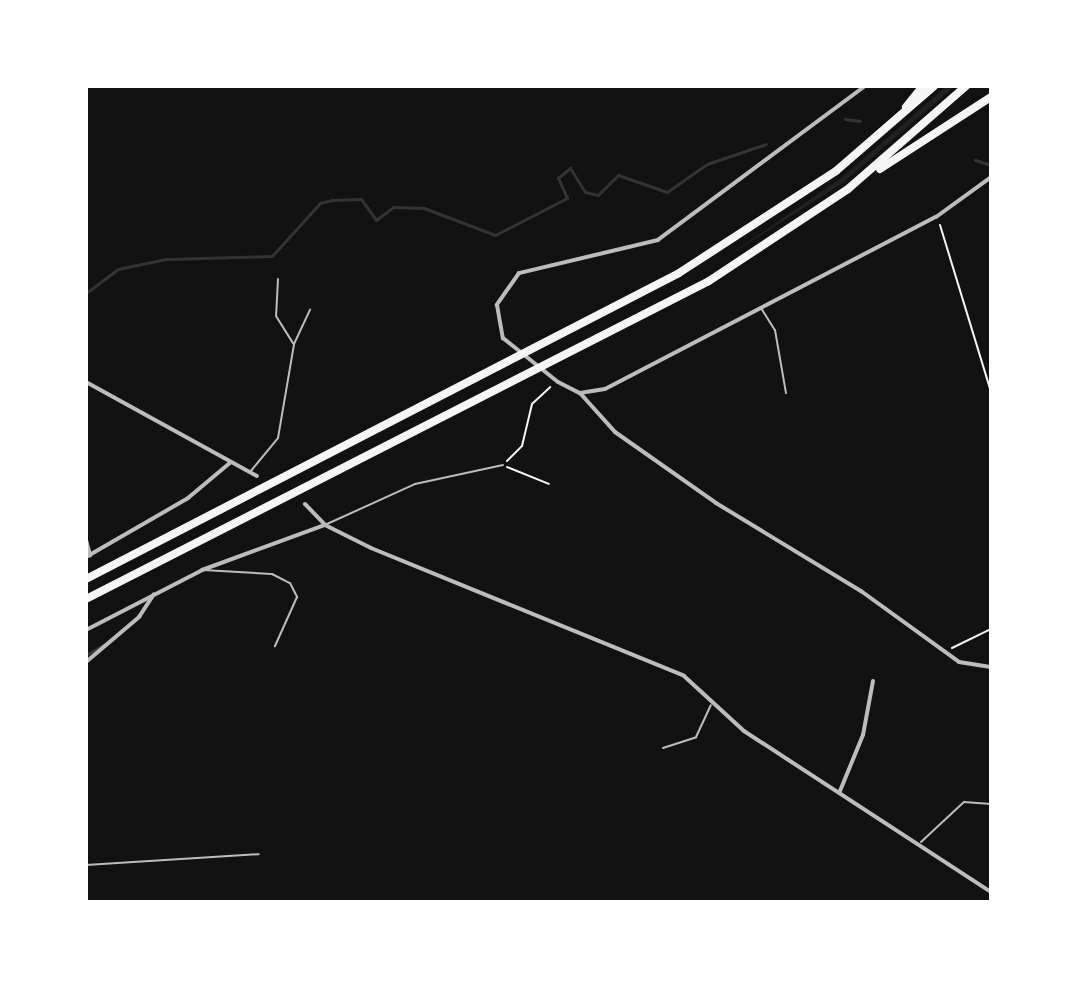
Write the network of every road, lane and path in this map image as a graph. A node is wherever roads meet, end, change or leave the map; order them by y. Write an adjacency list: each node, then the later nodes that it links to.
1 (865, 86): 15 (street)
2 (923, 86): 6 (highway)
3 (934, 86): 6 (highway)
4 (966, 86): 8 (highway)
5 (991, 97): 8 (highway)
6 (887, 129): 29 (highway)
7 (991, 177): 9 (street)
8 (848, 189): 31 (highway)
9 (936, 217): 11 (street); 16 (path)
10 (278, 279): 13 (lane)
11 (761, 307): 17 (street); 18 (lane)
12 (310, 310): 13 (lane)
13 (294, 344): 21 (lane)
14 (86, 382): 19 (street)
15 (558, 382): 17 (street); 20 (path)
16 (991, 392)
17 (580, 393): 35 (street)
18 (786, 393)
19 (231, 462): 21 (street); 27 (street)
20 (503, 465): 23 (path); 25 (lane)
21 (250, 472): 22 (street)
22 (257, 476)
23 (549, 484)
24 (305, 504): 25 (street)
25 (325, 525): 28 (street); 39 (street)
26 (86, 540): 27 (street)
27 (88, 556)
28 (202, 570): 30 (street); 34 (lane)
29 (86, 579)
30 (155, 592): 33 (street); 36 (street)
31 (86, 599)
32 (991, 629): 35 (path)
33 (86, 630)
34 (275, 646)
35 (943, 648): 37 (street)
36 (86, 662)
37 (991, 667)
38 (873, 681): 41 (street)
39 (713, 700): 40 (lane); 41 (street)
40 (663, 748)
41 (840, 791): 43 (street)
42 (991, 804): 43 (lane)
43 (921, 842): 46 (street)
44 (259, 854): 45 (lane)
45 (86, 865)
46 (991, 892)

